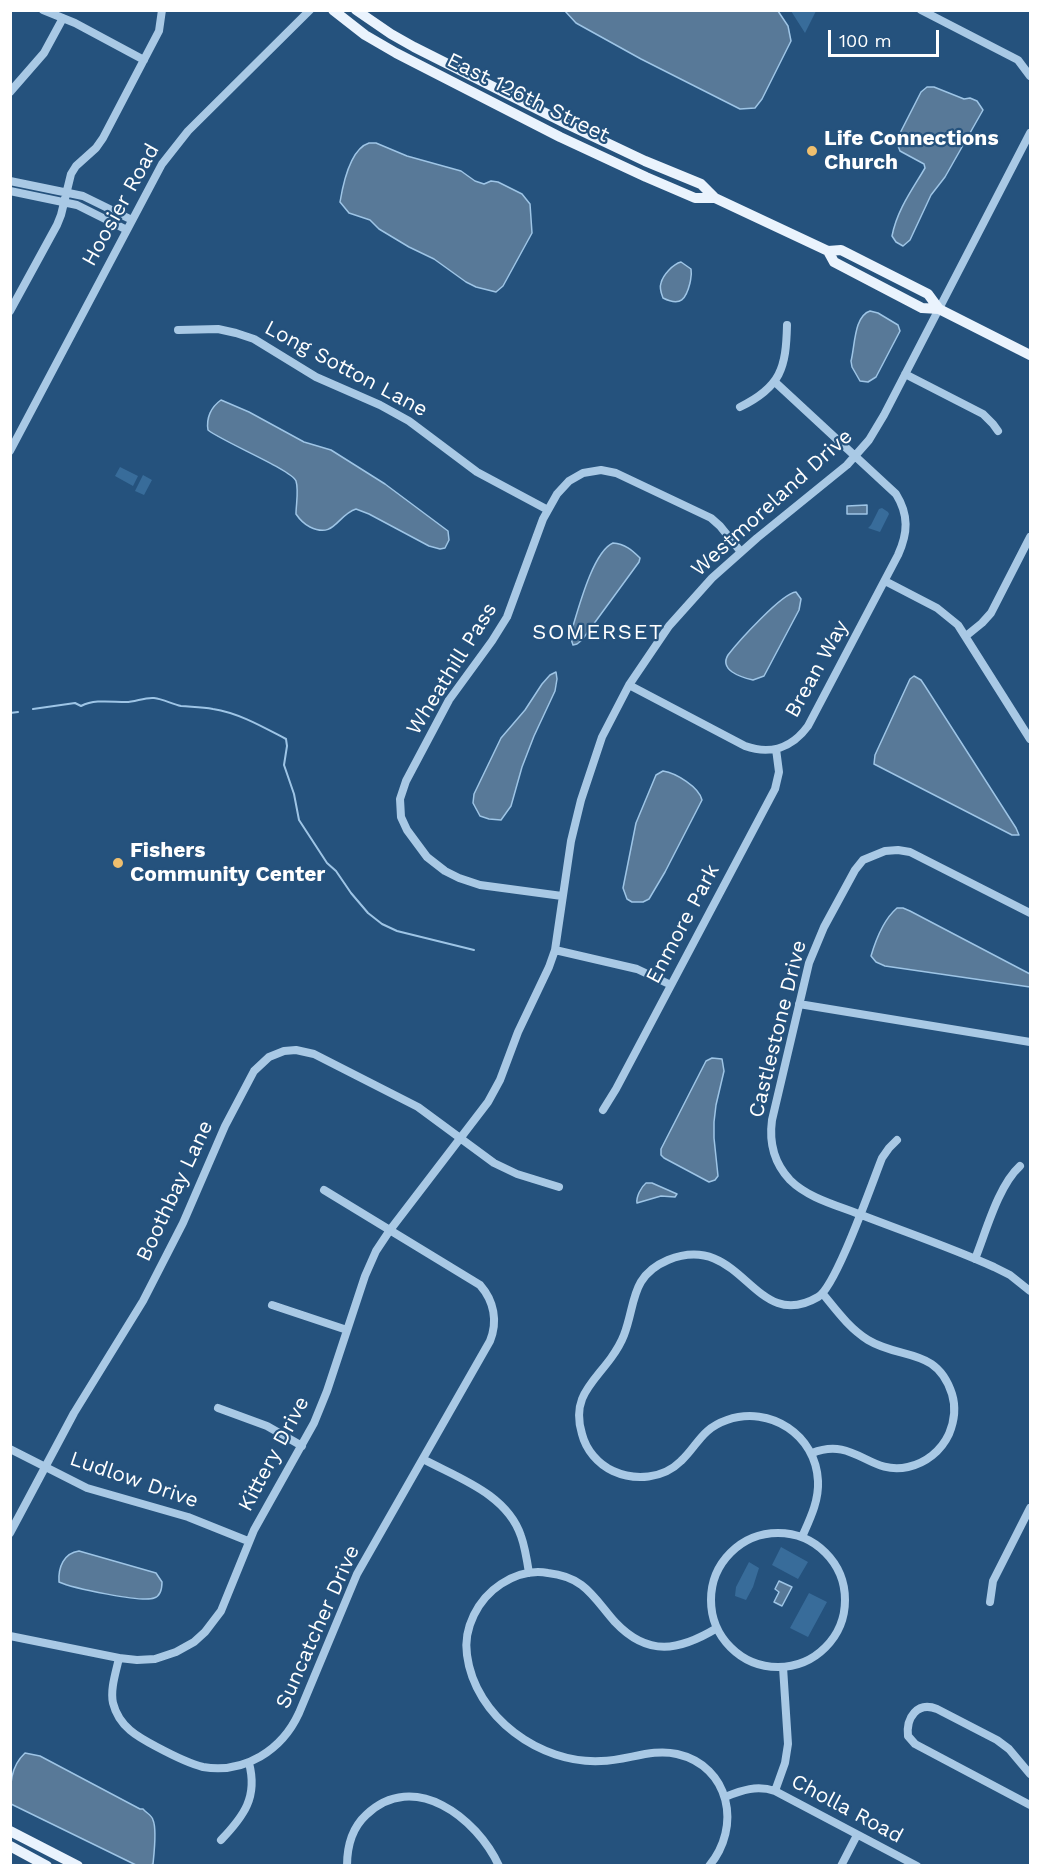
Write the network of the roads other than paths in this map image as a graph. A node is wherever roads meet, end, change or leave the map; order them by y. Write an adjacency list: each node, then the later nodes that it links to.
1 (44, 10): 7 (street)
2 (162, 10): 8 (street)
3 (310, 10): 17 (street, Hoosier Road)
4 (333, 10): 15 (main road, East 126th Street)
5 (356, 10): 15 (main road, East 126th Street)
6 (921, 10): 9 (street)
7 (63, 18): 8 (street); 10 (street)
8 (144, 60): 14 (street)
9 (1030, 76)
10 (10, 92)
11 (1030, 133): 19 (street, Westmoreland Drive)
12 (10, 181): 14 (street)
13 (10, 191): 16 (street)
14 (66, 192): 16 (street); 17 (street)
15 (715, 198): 19 (main road, East 126th Street)
16 (64, 202): 18 (street); 20 (street)
17 (132, 220): 18 (street, Hoosier Road)
18 (127, 230): 28 (street, Hoosier Road)
19 (939, 309): 23 (main road, East 126th Street); 24 (street, Westmoreland Drive)
20 (10, 311)
21 (787, 325): 25 (street)
22 (178, 330): 30 (street, Long Sotton Lane)
23 (1030, 355)
24 (905, 374): 27 (street); 29 (street, Westmoreland Drive)
25 (775, 382): 26 (street); 29 (street, Brean Way)
26 (740, 407)
27 (998, 431)
28 (10, 452)
29 (856, 457): 32 (street, Westmoreland Drive); 33 (street, Brean Way)
30 (548, 510): 32 (street, Wheathill Pass); 38 (street, Wheathill Pass)
31 (1030, 537): 34 (street)
32 (741, 552): 35 (street, Westmoreland Drive)
33 (885, 581): 34 (street); 37 (street, Brean Way)
34 (966, 636): 36 (street)
35 (629, 685): 37 (street); 38 (street, Westmoreland Drive)
36 (1030, 739)
37 (776, 750): 41 (street, Enmore Park)
38 (562, 896): 40 (street, Westmoreland Drive)
39 (1030, 913): 42 (street, Castlestone Drive)
40 (555, 950): 41 (street); 44 (street, Westmoreland Drive)
41 (671, 985): 45 (street, Enmore Park)
42 (799, 1004): 43 (street); 51 (street, Castlestone Drive)
43 (1030, 1042)
44 (495, 1089): 46 (street, Kittery Drive)
45 (603, 1110)
46 (460, 1139): 49 (street, Boothbay Lane); 52 (street, Kittery Drive); 63 (street, Boothbay Lane)
47 (897, 1140): 51 (street)
48 (1020, 1166): 53 (street)
49 (559, 1187)
50 (324, 1190): 52 (street)
51 (859, 1214): 53 (street, Castlestone Drive); 55 (street)
52 (390, 1230): 57 (street, Kittery Drive); 62 (street, Suncatcher Drive)
53 (975, 1259): 54 (street, Castlestone Drive)
54 (1030, 1292)
55 (823, 1294): 61 (street); 61 (street)
56 (272, 1305): 57 (street)
57 (347, 1330): 59 (street, Kittery Drive)
58 (218, 1407): 59 (street)
59 (302, 1446): 67 (street, Kittery Drive)
60 (10, 1449): 63 (street, Ludlow Drive)
61 (812, 1453): 66 (street)
62 (423, 1459): 68 (street); 74 (street, Suncatcher Drive)
63 (45, 1467): 65 (street, Boothbay Lane); 67 (street, Ludlow Drive)
64 (1030, 1508): 69 (street)
65 (10, 1533)
66 (802, 1537): 70 (street); 73 (street)
67 (248, 1541): 72 (street, Kittery Drive)
68 (529, 1573): 70 (street); 77 (street)
69 (990, 1602)
70 (717, 1628): 73 (street)
71 (10, 1636): 72 (street, Kittery Drive)
72 (119, 1658): 74 (street, Suncatcher Drive)
73 (783, 1667): 76 (street)
74 (249, 1763): 81 (street)
75 (1030, 1774): 78 (street)
76 (775, 1791): 77 (street, Cholla Road); 80 (street, Cholla Road)
77 (725, 1797): 87 (street)
78 (1030, 1805)
79 (10, 1831): 84 (main road)
80 (857, 1835): 88 (street); 89 (street, Cholla Road)
81 (221, 1840)
82 (10, 1846): 83 (main road)
83 (47, 1866)
84 (78, 1866)
85 (347, 1866): 86 (street)
86 (500, 1866)
87 (709, 1866)
88 (841, 1866)
89 (917, 1866)

